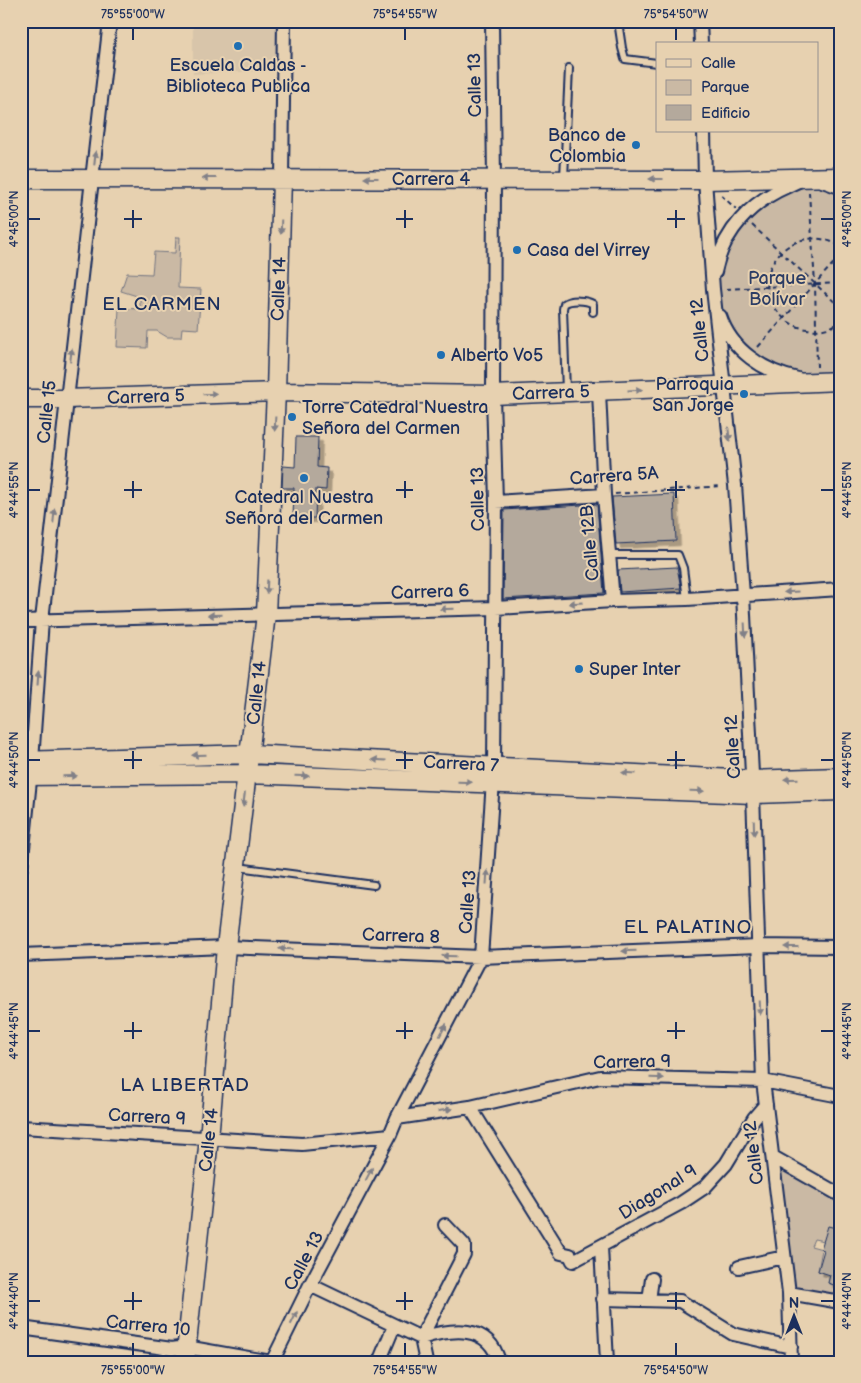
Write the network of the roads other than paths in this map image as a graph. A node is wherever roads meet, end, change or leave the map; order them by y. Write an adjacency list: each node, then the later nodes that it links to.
1 (110, 21): 11 (street, Calle 15, one-way to 1)
2 (284, 21): 12 (street, Calle 14)
3 (492, 21): 15 (street, Calle 13)
4 (618, 21): 7 (lane)
5 (700, 21): 6 (street)
6 (701, 42)
7 (656, 64)
8 (569, 68): 16 (lane)
9 (704, 132): 17 (street, Calle 12)
10 (840, 177): 13 (main road, Carrera 4)
11 (92, 178): 12 (main road, Carrera 4, one-way to 11); 14 (main road, Carrera 4); 30 (street, Calle 15, one-way to 11)
12 (282, 178): 15 (main road, Carrera 4, one-way to 12); 25 (main road, Calle 14, one-way to 25)
13 (808, 178): 17 (main road, Carrera 4); 18 (street); 19 (street)
14 (21, 179)
15 (494, 179): 16 (main road, Carrera 4); 28 (street, Calle 13)
16 (564, 179): 17 (main road, Carrera 4, one-way to 16)
17 (705, 180): 19 (street, Calle 12)
18 (840, 187)
19 (713, 289): 23 (street); 24 (street, Calle 12)
20 (593, 312): 26 (lane)
21 (840, 376): 23 (street)
22 (840, 381): 23 (main road, Carrera 5)
23 (817, 382): 24 (main road, Carrera 5)
24 (724, 385): 27 (main road, Carrera 5, one-way to 24); 35 (street, Calle 12, one-way to 35)
25 (276, 392): 28 (main road, Carrera 5); 30 (main road, Carrera 5, one-way to 25); 39 (main road, Calle 14, one-way to 39)
26 (566, 392): 27 (main road, Carrera 5); 28 (main road, Carrera 5)
27 (599, 392): 31 (street, Calle 12B)
28 (493, 395): 32 (street, Calle 13)
29 (21, 399): 30 (main road, Carrera 5)
30 (66, 399): 40 (street, Calle 15, one-way to 30)
31 (604, 495): 32 (street, Carrera 5A); 33 (street, Calle 12B)
32 (496, 502): 38 (street, Calle 13)
33 (608, 555): 36 (lane); 37 (street, Calle 12B)
34 (840, 589): 35 (street, Carrera 6, one-way to 35)
35 (743, 595): 36 (street, Carrera 6); 47 (street, Calle 12, one-way to 47)
36 (687, 599): 37 (street, Carrera 6)
37 (612, 601): 38 (street, Carrera 6, one-way to 38)
38 (496, 608): 39 (street, Carrera 6, one-way to 39); 45 (street, Calle 13)
39 (266, 614): 40 (street, Carrera 6, one-way to 40); 42 (main road, Calle 14)
40 (42, 620): 41 (street, Carrera 6); 43 (street, Calle 15, one-way to 40)
41 (21, 621)
42 (250, 754): 43 (main road, Carrera 7, one-way to 43); 44 (main road, Calle 14); 45 (main road, Carrera 7, one-way to 42)
43 (26, 769): 44 (main road, Carrera 7, one-way to 44); 50 (street, Calle 15)
44 (248, 774): 45 (main road, Carrera 7, one-way to 45); 49 (main road, Calle 14, one-way to 49)
45 (494, 775): 47 (main road, Carrera 7); 56 (street, Calle 13, one-way to 45)
46 (840, 777): 47 (main road, Carrera 7, one-way to 47)
47 (753, 787): 48 (main road, Carrera 7); 52 (street, Calle 12, one-way to 52)
48 (840, 791)
49 (236, 866): 51 (lane); 53 (main road, Calle 14)
50 (21, 868)
51 (374, 885)
52 (758, 946): 54 (street, Carrera 8, one-way to 52); 56 (street, Carrera 8, one-way to 56); 57 (street, Calle 12, one-way to 57)
53 (226, 947): 55 (street, Carrera 8); 56 (street, Carrera 8, one-way to 53); 64 (main road, Calle 14)
54 (840, 947)
55 (21, 955)
56 (481, 957): 61 (street, Calle 13, one-way to 56)
57 (763, 1081): 58 (street, Carrera 9); 59 (street, Calle 12); 60 (street, Carrera 9, one-way to 57)
58 (840, 1096)
59 (766, 1104): 65 (street, Calle 12); 68 (street, Diagonal 9)
60 (470, 1106): 61 (street, Carrera 9, one-way to 60); 68 (street, Diagonal 9)
61 (397, 1118): 63 (street, Calle 13)
62 (21, 1127): 64 (street, Carrera 9)
63 (390, 1135): 64 (street, Carrera 9); 72 (street, Calle 13, one-way to 63)
64 (209, 1138): 81 (main road, Calle 14)
65 (773, 1157): 66 (street); 69 (street, Calle 12)
66 (840, 1195)
67 (444, 1225): 79 (street)
68 (601, 1247): 74 (street)
69 (784, 1258): 70 (street); 73 (street, Calle 12)
70 (739, 1267)
71 (652, 1279): 75 (street)
72 (310, 1286): 77 (street); 83 (street, Calle 13, one-way to 72)
73 (788, 1294): 76 (street); 80 (street, Calle 12)
74 (603, 1298): 75 (street); 86 (street)
75 (649, 1300): 80 (street)
76 (840, 1302)
77 (394, 1326): 79 (street); 84 (street)
78 (21, 1328): 81 (street, Carrera 10)
79 (420, 1338): 82 (street); 85 (street)
80 (791, 1347): 87 (street, Calle 12)
81 (186, 1354): 83 (street, Carrera 10)
82 (498, 1357)
83 (271, 1362)
84 (379, 1362)
85 (426, 1362)
86 (607, 1362)
87 (791, 1362)

